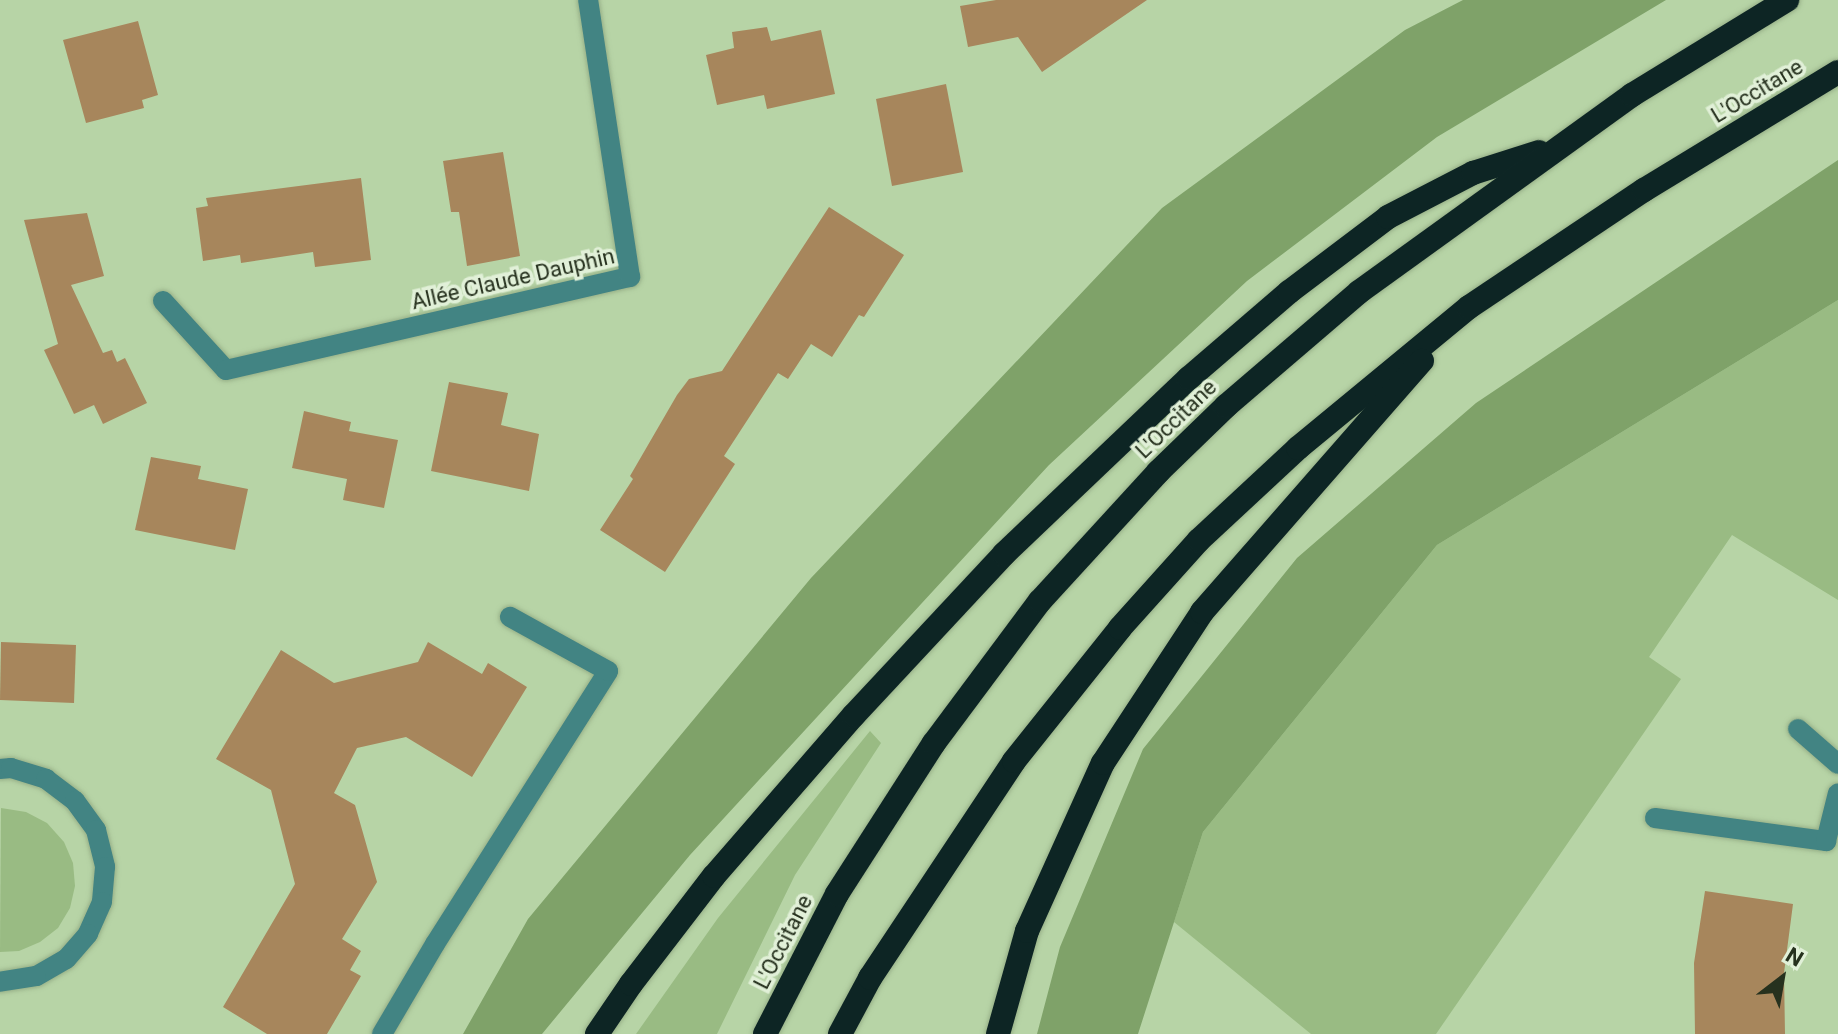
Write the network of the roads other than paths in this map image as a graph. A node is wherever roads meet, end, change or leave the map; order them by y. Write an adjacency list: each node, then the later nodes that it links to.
1 (588, 0): 5 (street, Allée Claude Dauphin)
2 (1787, 0): 4 (highway, L'Occitane)
3 (1838, 72): 6 (highway, L'Occitane)
4 (1560, 145): 15 (highway); 16 (highway, L'Occitane)
5 (163, 301)
6 (1469, 307): 17 (highway, L'Occitane); 18 (highway)
7 (510, 617): 14 (street)
8 (1798, 729): 9 (street)
9 (1838, 764)
10 (0, 769): 13 (street)
11 (1838, 793): 12 (street)
12 (1655, 818)
13 (0, 982)
14 (382, 1034)
15 (597, 1034)
16 (765, 1034)
17 (840, 1034)
18 (998, 1034)

